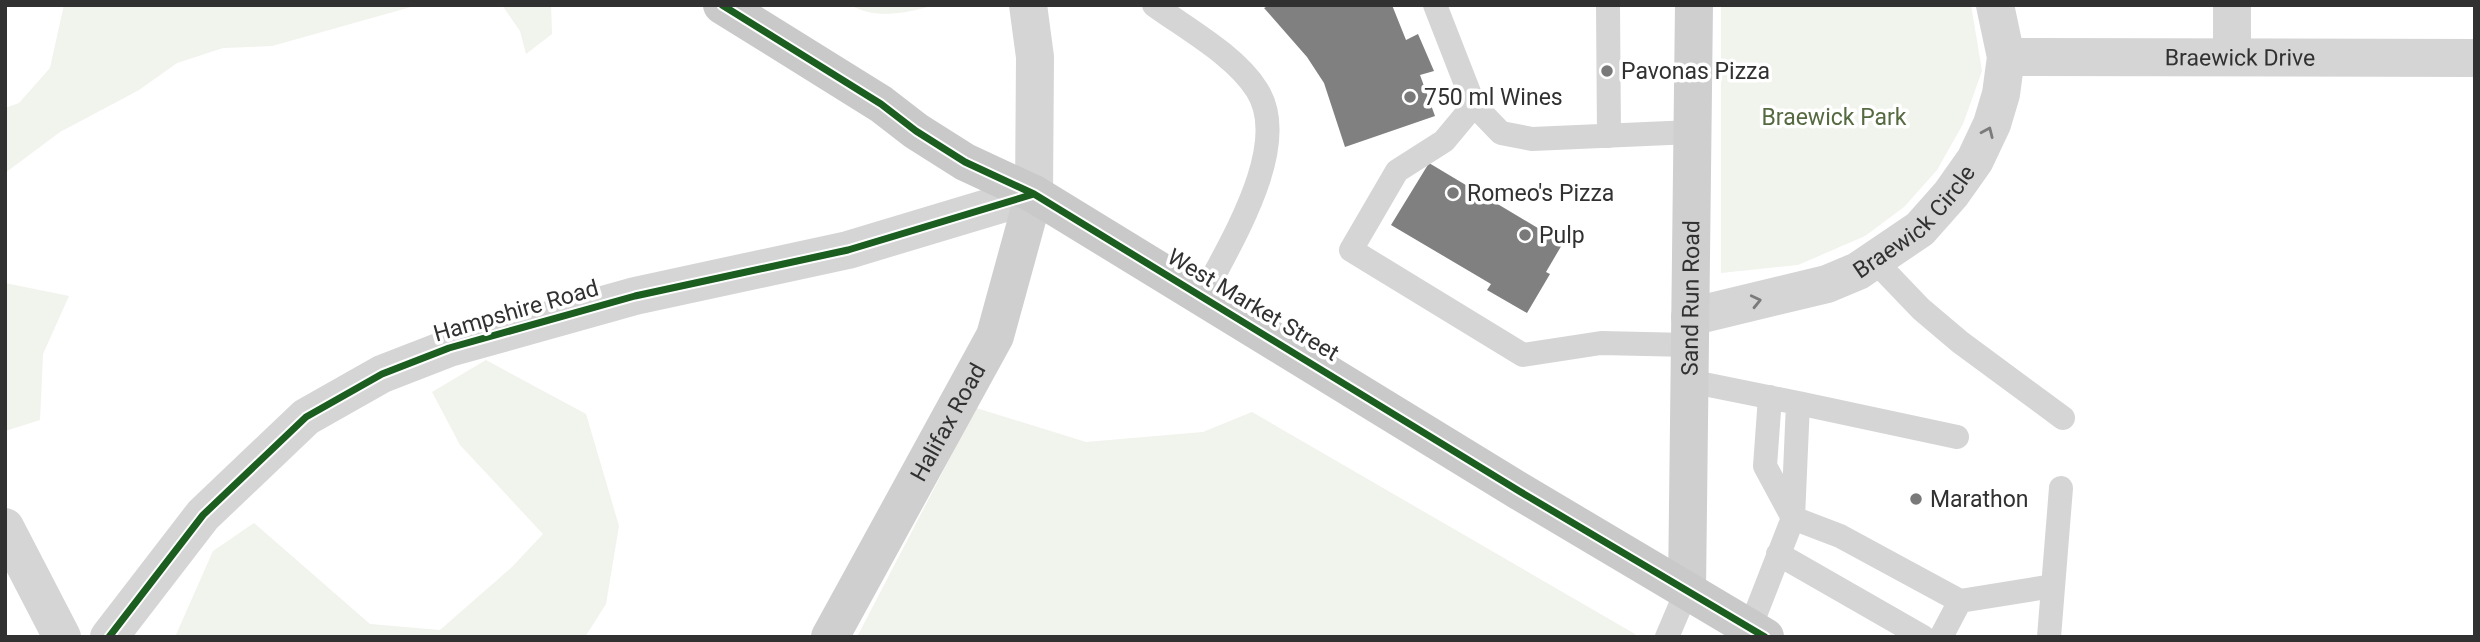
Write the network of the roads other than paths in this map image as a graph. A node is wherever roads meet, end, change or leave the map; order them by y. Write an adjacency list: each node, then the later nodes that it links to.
1 (722, 5): 15 (main road, West Market Street)
2 (1028, 5): 15 (street)
3 (1154, 5): 17 (lane)
4 (1435, 5): 12 (lane)
5 (1608, 5): 14 (lane)
6 (1694, 5): 13 (street, Sand Run Road)
7 (1994, 5): 9 (street, Braewick Circle)
8 (2232, 5): 10 (street)
9 (2006, 57): 10 (street, Braewick Drive); 16 (street, Braewick Circle, one-way to 9)
10 (2232, 57): 11 (street, Braewick Drive)
11 (2475, 58)
12 (1474, 105): 14 (lane); 18 (lane)
13 (1692, 132): 14 (lane); 18 (street, Sand Run Road)
14 (1609, 135)
15 (1034, 194): 17 (main road, West Market Street); 32 (street, Hampshire Road); 33 (street, Halifax Road)
16 (1874, 260): 18 (street, Braewick Circle, one-way to 16); 21 (lane)
17 (1202, 298): 28 (main road, West Market Street)
18 (1689, 348): 19 (lane); 28 (street, Sand Run Road)
19 (1770, 397): 20 (lane); 24 (lane)
20 (1798, 402): 22 (lane); 24 (lane)
21 (2063, 418)
22 (1958, 437)
23 (2061, 488): 27 (lane)
24 (1793, 518): 26 (lane); 29 (lane)
25 (5, 527): 31 (street)
26 (1778, 554): 30 (lane); 35 (lane)
27 (2053, 586): 29 (lane); 37 (lane)
28 (1687, 590): 30 (main road, West Market Street); 34 (lane)
29 (1961, 601): 36 (lane)
30 (1757, 632)
31 (62, 637)
32 (109, 637)
33 (830, 637)
34 (1667, 637)
35 (1923, 637)
36 (1941, 637)
37 (2049, 637)

